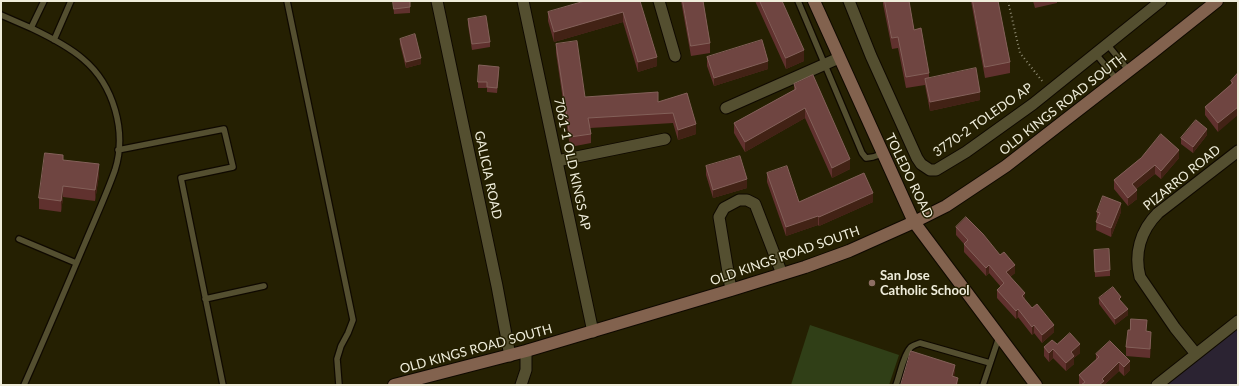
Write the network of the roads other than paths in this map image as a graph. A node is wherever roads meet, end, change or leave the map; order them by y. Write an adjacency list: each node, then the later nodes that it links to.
1 (43, 1): 13 (lane)
2 (71, 1): 14 (lane)
3 (287, 1): 44 (lane)
4 (437, 1): 40 (street, GALICIA ROAD)
5 (523, 1): 27 (street, 7061-1 OLD KINGS AP)
6 (660, 1): 17 (street)
7 (798, 1): 19 (lane)
8 (814, 1): 18 (street, TOLEDO ROAD)
9 (850, 1): 16 (street, 3770-2 TOLEDO AP)
10 (1161, 1): 15 (street, 3770-2 TOLEDO AP)
11 (1216, 1): 20 (street, OLD KINGS ROAD SOUTH)
12 (1, 15): 13 (lane)
13 (32, 28): 14 (lane)
14 (54, 40): 24 (lane)
15 (1108, 44): 16 (street, 3770-2 TOLEDO AP); 20 (lane)
16 (1096, 54): 21 (lane)
17 (675, 56)
18 (839, 58): 19 (street); 26 (street, TOLEDO ROAD)
19 (826, 65): 22 (street); 26 (lane)
20 (1129, 71): 21 (street, OLD KINGS ROAD SOUTH)
21 (1117, 80): 28 (street, OLD KINGS ROAD SOUTH)
22 (726, 108)
23 (665, 139): 27 (street)
24 (118, 150): 30 (lane); 34 (lane)
25 (1238, 151): 39 (street, PIZARRO ROAD)
26 (882, 154): 28 (street, TOLEDO ROAD)
27 (557, 162): 36 (street, 7061-1 OLD KINGS AP)
28 (914, 222): 31 (street, OLD KINGS ROAD SOUTH); 37 (street, TOLEDO ROAD)
29 (19, 239): 30 (lane)
30 (76, 263): 42 (lane)
31 (782, 274): 33 (street, OLD KINGS ROAD SOUTH); 33 (street)
32 (264, 286): 34 (lane)
33 (731, 290): 36 (street, OLD KINGS ROAD SOUTH)
34 (206, 299): 43 (lane)
35 (1238, 321): 39 (street)
36 (593, 332): 38 (street, OLD KINGS ROAD SOUTH)
37 (999, 337): 41 (lane); 49 (street, TOLEDO ROAD)
38 (526, 352): 40 (street, OLD KINGS ROAD SOUTH); 46 (street)
39 (1196, 354): 50 (street)
40 (510, 356): 45 (street, OLD KINGS ROAD SOUTH)
41 (990, 363): 47 (lane); 48 (lane)
42 (24, 385)
43 (223, 385)
44 (339, 385)
45 (394, 385)
46 (522, 385)
47 (896, 385)
48 (983, 385)
49 (1036, 385)
50 (1157, 385)

